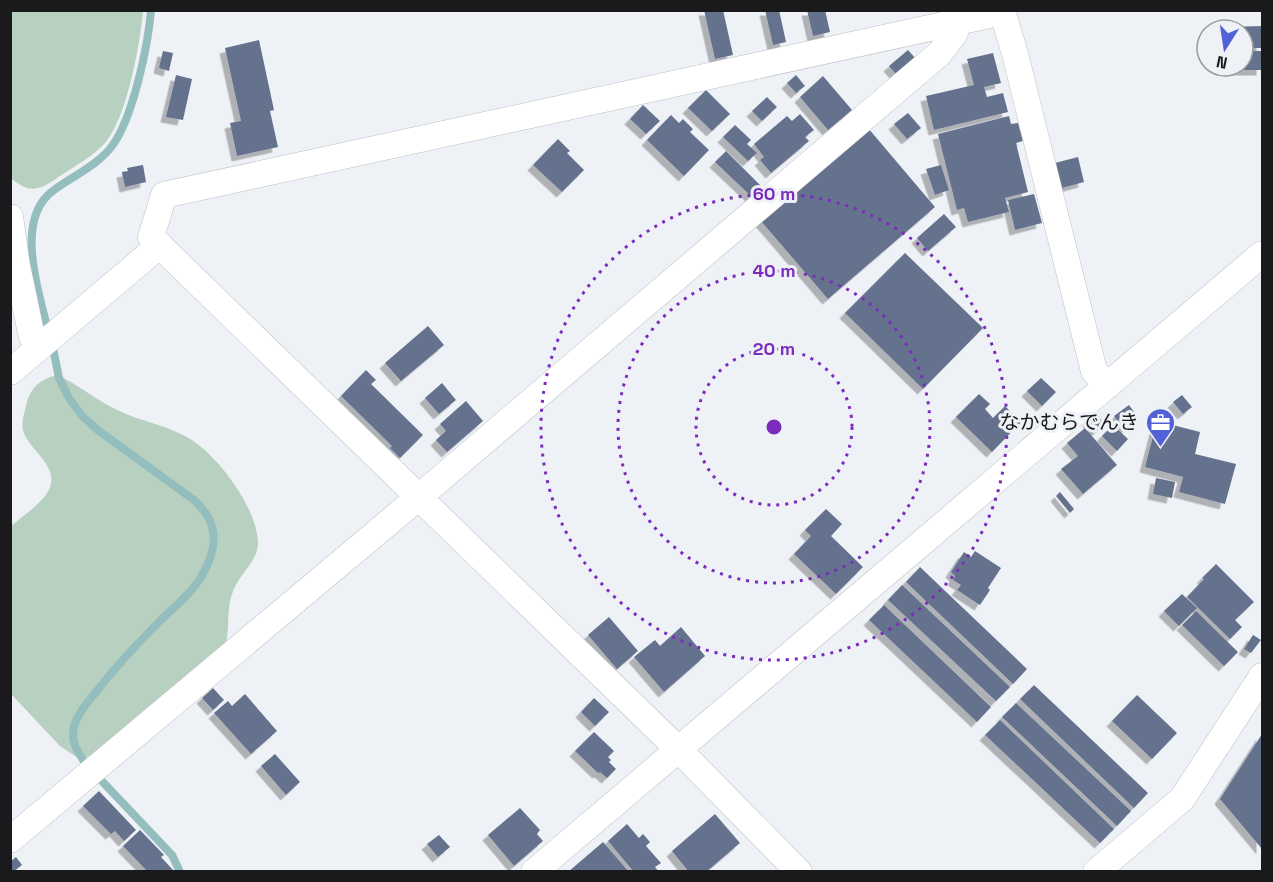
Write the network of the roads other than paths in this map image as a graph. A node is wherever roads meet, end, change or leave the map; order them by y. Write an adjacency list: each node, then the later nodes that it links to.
1 (1002, 11): 2 (street); 8 (street)
2 (954, 23): 4 (street); 9 (street)
3 (10, 217): 6 (street)
4 (160, 244): 6 (street); 9 (street)
5 (1263, 254): 8 (street)
6 (40, 346): 7 (street)
7 (10, 372)
8 (1107, 386): 11 (street)
9 (419, 497): 11 (street); 12 (street)
10 (1263, 676): 15 (street)
11 (678, 749): 13 (street); 14 (street)
12 (10, 840)
13 (534, 872)
14 (799, 872)
15 (1096, 872)

